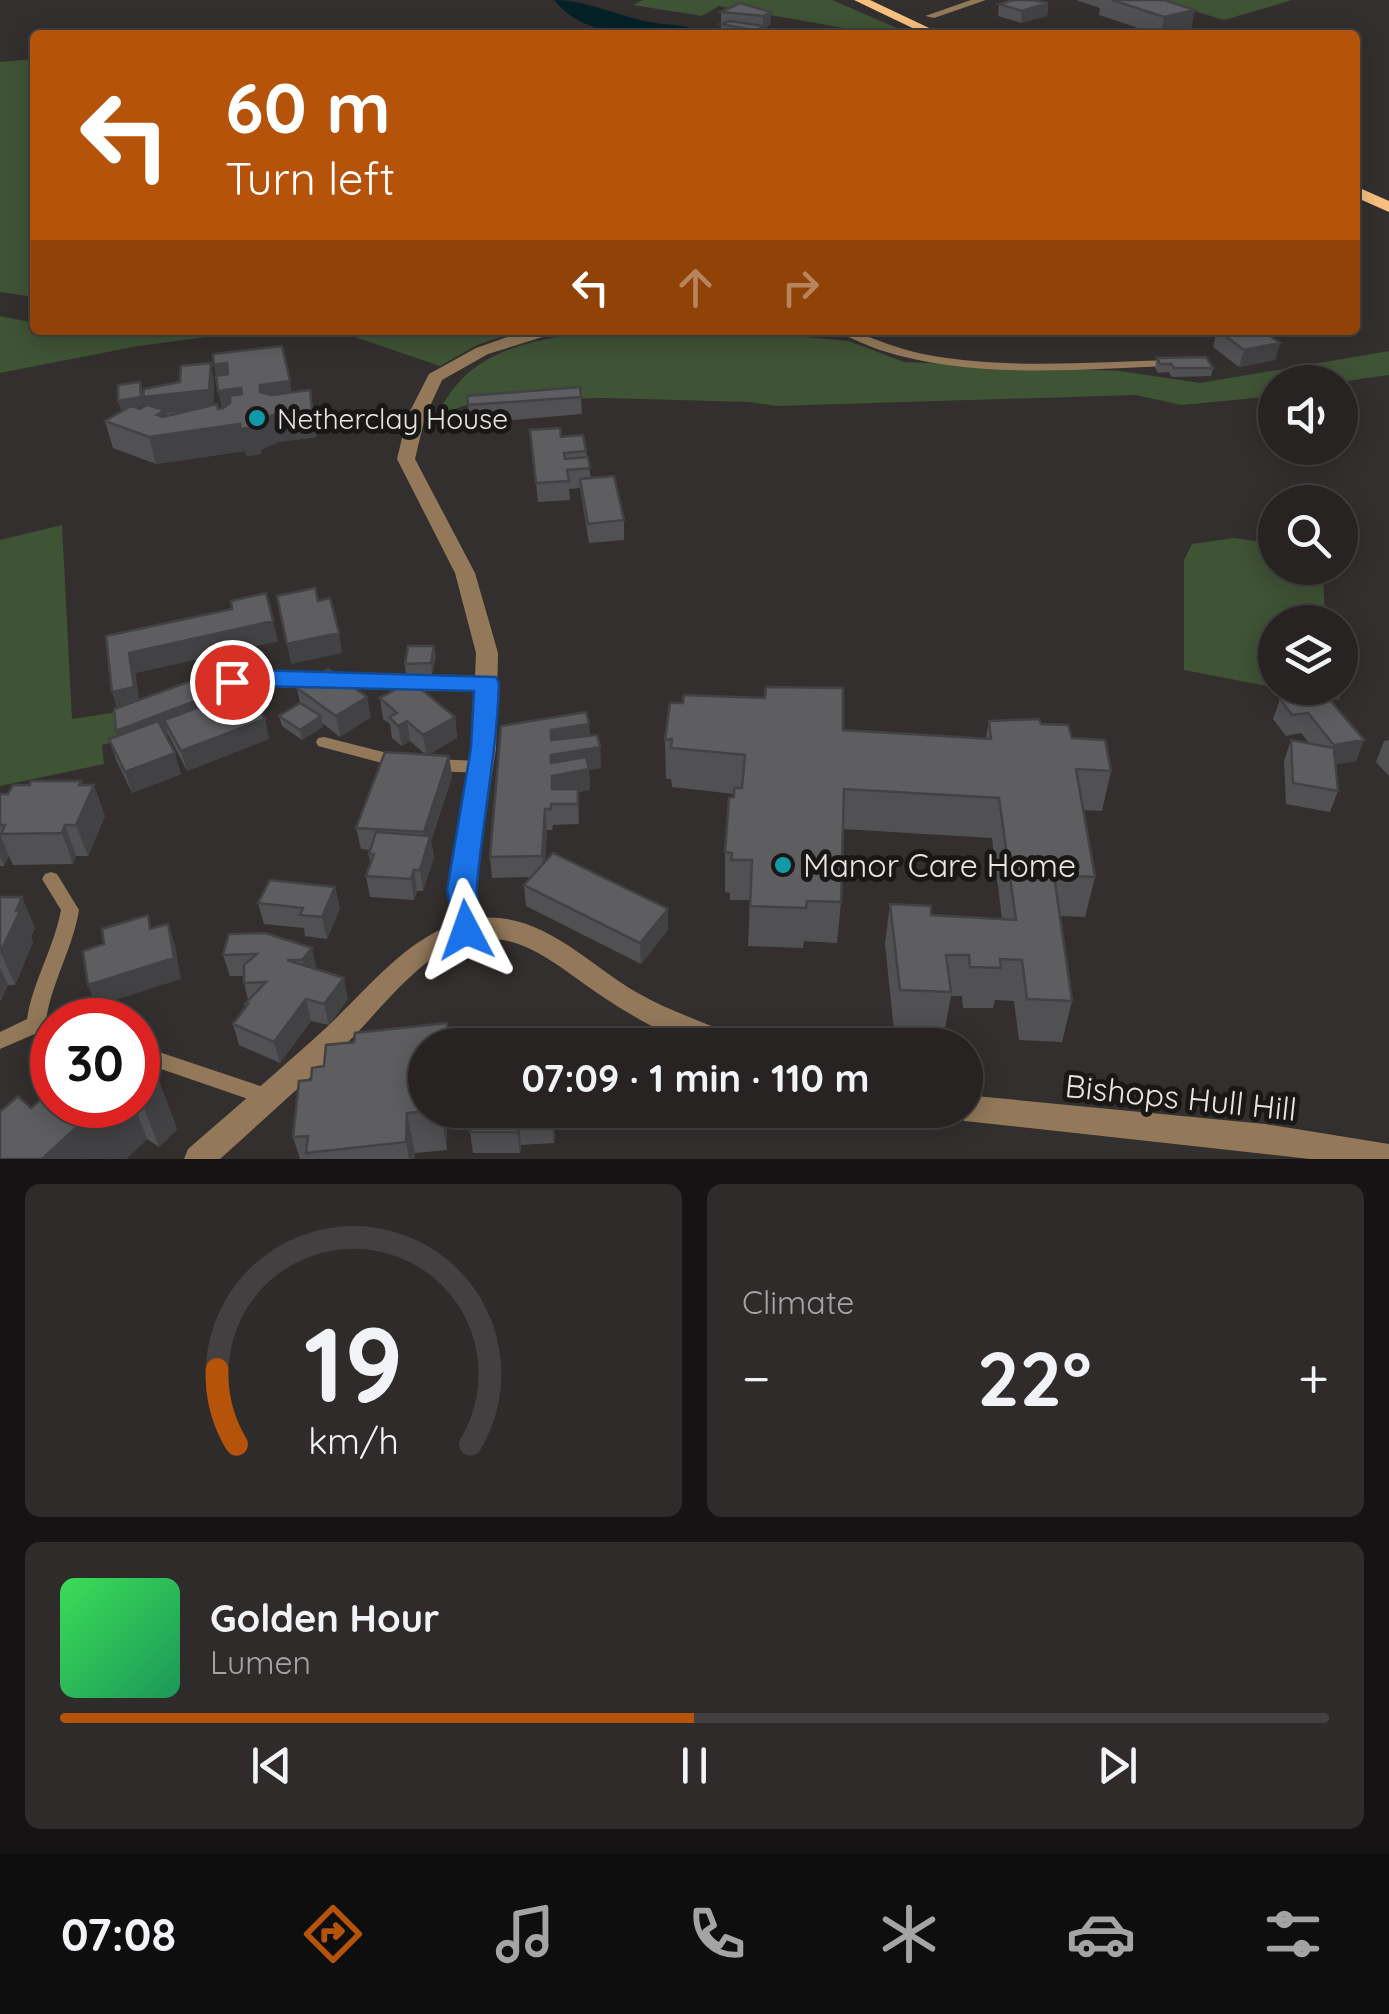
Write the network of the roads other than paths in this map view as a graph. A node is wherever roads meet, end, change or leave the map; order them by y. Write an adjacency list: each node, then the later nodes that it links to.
1 (860, 0): 4 (main road)
2 (981, 0): 3 (street)
3 (930, 16)
4 (927, 30)
5 (1360, 193): 6 (main road)
6 (1389, 207)
7 (527, 335): 10 (street)
8 (860, 335): 9 (lane)
9 (1179, 363)
10 (487, 683): 11 (lane); 13 (street)
11 (195, 692)
12 (324, 742): 13 (lane)
13 (481, 767): 15 (street)
14 (51, 879): 16 (lane)
15 (466, 930): 17 (street); 21 (street)
16 (40, 998)
17 (689, 1028)
18 (30, 1031): 19 (lane)
19 (0, 1040)
20 (160, 1060): 21 (lane)
21 (269, 1097): 24 (street)
22 (983, 1110): 23 (street, Bishops Hull Hill)
23 (1389, 1158)
24 (198, 1159)

